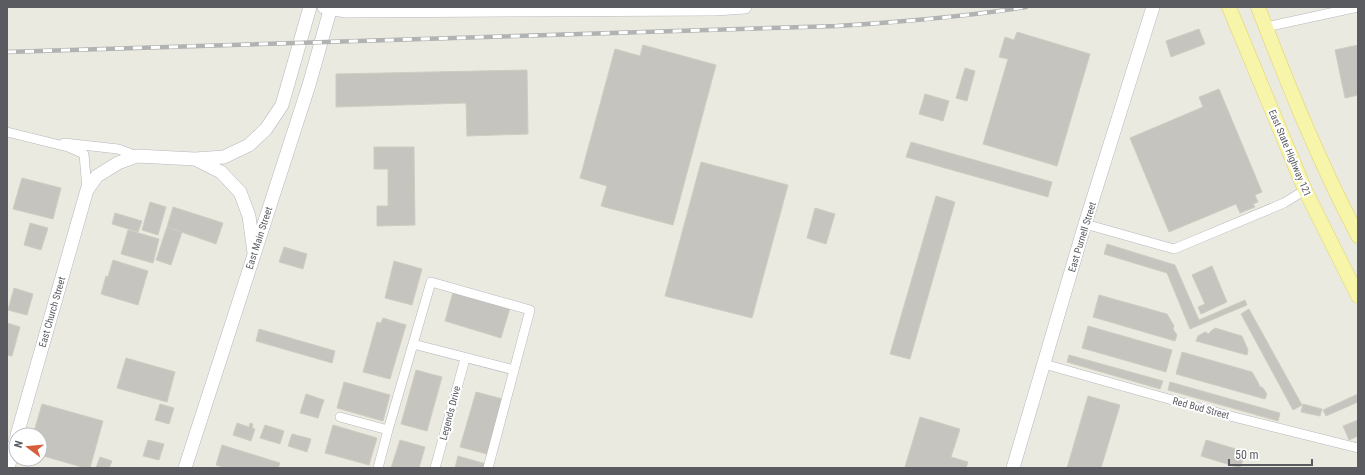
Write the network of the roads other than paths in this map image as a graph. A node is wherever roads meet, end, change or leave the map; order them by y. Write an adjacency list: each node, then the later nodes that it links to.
1 (310, 7): 12 (main road)
2 (329, 7): 3 (main road); 17 (main road, East Main Street)
3 (745, 7)
4 (1153, 7): 15 (main road, East Purnell Street)
5 (1229, 7): 14 (main road, East State Highway 121)
6 (1258, 7): 8 (main road)
7 (1358, 8): 8 (street)
8 (1266, 27): 16 (main road)
9 (7, 132): 10 (street)
10 (53, 143): 11 (street); 13 (street)
11 (137, 156): 12 (main road); 13 (main road)
12 (196, 159): 17 (main road)
13 (87, 190): 24 (main road, East Church Street)
14 (1305, 190): 15 (street); 18 (main road, East State Highway 121)
15 (1085, 224): 21 (main road, East Purnell Street)
16 (1358, 236)
17 (254, 253): 27 (main road, East Main Street)
18 (1358, 296)
19 (413, 344): 20 (street); 22 (street); 25 (street)
20 (465, 359): 22 (street); 29 (street, Legends Drive)
21 (1044, 364): 26 (street, Red Bud Street); 31 (main road, East Purnell Street)
22 (514, 370): 30 (street)
23 (340, 417): 25 (street)
24 (19, 427)
25 (388, 430): 28 (street)
26 (1358, 448)
27 (185, 468)
28 (378, 468)
29 (435, 468)
30 (488, 468)
31 (1013, 468)

